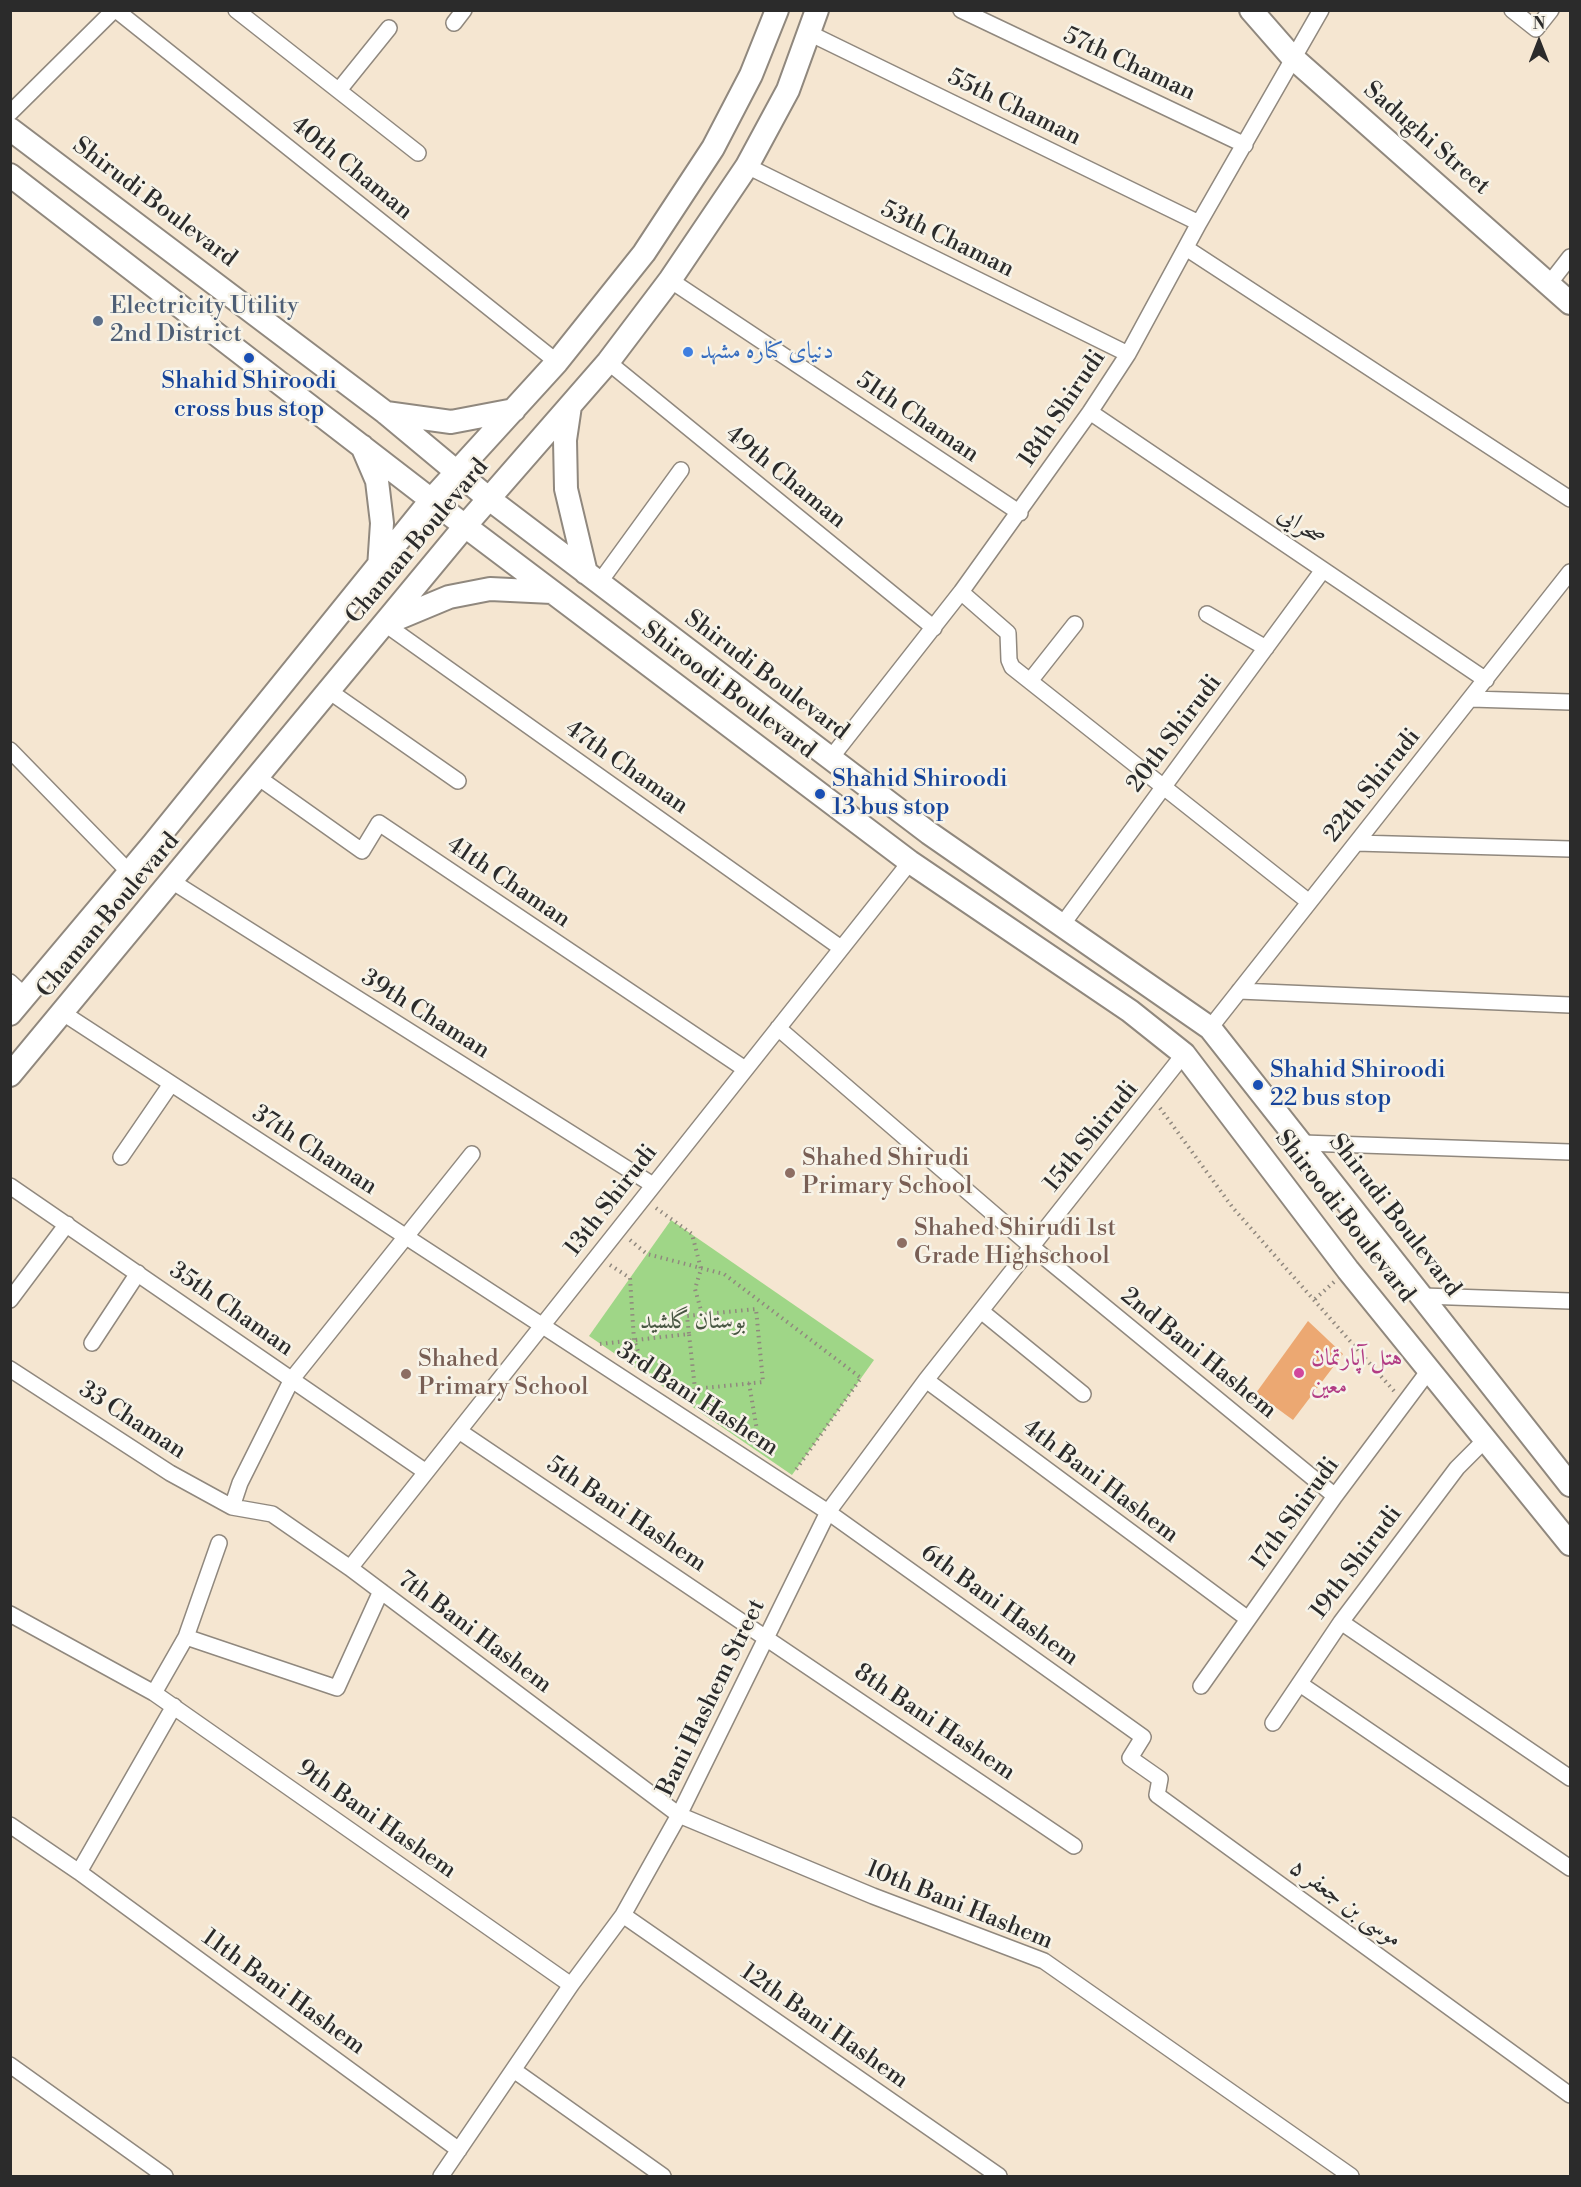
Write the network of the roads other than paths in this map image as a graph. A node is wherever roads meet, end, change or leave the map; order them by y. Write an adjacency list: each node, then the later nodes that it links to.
1 (115, 10): 16 (street); 29 (street, 40th Chaman)
2 (236, 10): 15 (street)
3 (464, 10): 11 (street)
4 (777, 10): 29 (main road, Chaman Boulevard)
5 (817, 10): 13 (main road, Chaman Boulevard)
6 (961, 10): 18 (street, 57th Chaman)
7 (1251, 10): 14 (main road, Sadughi Street)
8 (1321, 10): 14 (street, 18th Shirudi)
9 (1512, 10): 10 (street)
10 (1551, 10)
11 (454, 23)
12 (389, 28): 15 (street)
13 (809, 33): 20 (main road, Chaman Boulevard); 22 (street, 55th Chaman)
14 (1293, 58): 18 (street, 18th Shirudi); 26 (main road, Sadughi Street)
15 (339, 90): 19 (street)
16 (10, 112)
17 (10, 129): 34 (main road, Shirudi Boulevard)
18 (1245, 145): 22 (street, 18th Shirudi)
19 (418, 153)
20 (747, 166): 25 (main road, Chaman Boulevard); 28 (street, 53th Chaman)
21 (10, 175): 35 (main road, Shiroodi Boulevard)
22 (1199, 223): 23 (street, 18th Shirudi)
23 (1186, 248): 28 (street, 18th Shirudi); 40 (street)
24 (1570, 257): 26 (street)
25 (670, 280): 30 (main road, Chaman Boulevard); 41 (street, 51th Chaman)
26 (1549, 284): 27 (main road, Sadughi Street)
27 (1570, 303)
28 (1128, 354): 33 (street, 18th Shirudi)
29 (557, 362): 32 (main road, Chaman Boulevard)
30 (608, 362): 31 (main road, Chaman Boulevard); 52 (street, 49th Chaman)
31 (570, 406): 38 (main road, Chaman Boulevard); 46 (main road)
32 (514, 410): 34 (main road); 37 (main road, Chaman Boulevard)
33 (1090, 412): 41 (street, 18th Shirudi); 44 (street, صحرایی)
34 (386, 413): 37 (main road, Shirudi Boulevard)
35 (362, 445): 39 (main road, Shiroodi Boulevard); 43 (main road)
36 (681, 470): 46 (street)
37 (456, 472): 38 (main road, Shirudi Boulevard); 39 (main road, Chaman Boulevard)
38 (488, 498): 42 (main road, Chaman Boulevard); 46 (main road, Shirudi Boulevard)
39 (432, 499): 42 (main road, Shiroodi Boulevard); 43 (main road, Chaman Boulevard)
40 (1570, 499)
41 (1020, 513): 48 (street, 18th Shirudi)
42 (465, 526): 47 (main road, Shiroodi Boulevard); 50 (main road, Chaman Boulevard)
43 (379, 568): 67 (main road, Chaman Boulevard)
44 (1323, 570): 53 (street, 20th Shirudi); 54 (street, صحرایی)
45 (1570, 572): 54 (street, 22th Shirudi)
46 (593, 578): 60 (main road, Shirudi Boulevard)
47 (552, 592): 50 (main road); 66 (main road, Shiroodi Boulevard)
48 (961, 592): 52 (street, 18th Shirudi); 55 (street)
49 (1207, 614): 53 (street)
50 (385, 624): 56 (main road, Chaman Boulevard); 71 (street, 47th Chaman)
51 (1075, 624): 55 (street)
52 (934, 628): 60 (street, 18th Shirudi)
53 (1266, 648): 63 (street, 20th Shirudi)
54 (1486, 680): 57 (street, 22th Shirudi)
55 (1030, 681): 63 (street)
56 (329, 692): 61 (main road, Chaman Boulevard); 62 (street)
57 (1472, 699): 58 (street); 64 (street, 22th Shirudi)
58 (1570, 702)
59 (10, 750): 67 (street)
60 (830, 759): 70 (main road, Shirudi Boulevard)
61 (259, 778): 68 (main road, Chaman Boulevard); 80 (street, 41th Chaman)
62 (458, 780)
63 (1163, 787): 69 (street); 70 (street, 20th Shirudi)
64 (1356, 843): 65 (street); 69 (street, 22th Shirudi)
65 (1570, 849)
66 (909, 862): 71 (street, 13th Shirudi); 79 (main road, Shiroodi Boulevard)
67 (129, 872): 72 (main road, Chaman Boulevard)
68 (173, 882): 75 (main road, Chaman Boulevard); 87 (street, 39th Chaman)
69 (1309, 902): 73 (street, 22th Shirudi)
70 (1062, 925): 78 (main road, Shirudi Boulevard)
71 (841, 948): 77 (street, 13th Shirudi)
72 (18, 989): 76 (main road, Chaman Boulevard)
73 (1239, 991): 74 (street); 78 (street, 22th Shirudi)
74 (1570, 1005)
75 (63, 1013): 81 (main road, Chaman Boulevard); 82 (street, 37th Chaman)
76 (10, 1014)
77 (778, 1028): 80 (street, 13th Shirudi); 91 (street, 2nd Bani Hashem)
78 (1210, 1028): 83 (main road, Shirudi Boulevard)
79 (1185, 1054): 91 (street, 15th Shirudi); 100 (main road, Shiroodi Boulevard)
80 (745, 1069): 87 (street, 13th Shirudi)
81 (10, 1075)
82 (171, 1084): 86 (street); 90 (street, 37th Chaman)
83 (1303, 1143): 84 (street); 93 (main road, Shirudi Boulevard)
84 (1570, 1152)
85 (472, 1154): 90 (street)
86 (121, 1157)
87 (653, 1185): 97 (street, 13th Shirudi)
88 (10, 1186): 89 (street, 35th Chaman)
89 (67, 1224): 92 (street, 35th Chaman); 94 (street)
90 (405, 1238): 97 (street, 37th Chaman); 101 (street)
91 (1032, 1246): 96 (street, Bani Hashem Street); 109 (street, 2nd Bani Hashem)
92 (138, 1273): 98 (street); 101 (street, 35th Chaman)
93 (1423, 1296): 95 (street); 106 (main road, Shirudi Boulevard)
94 (10, 1300)
95 (1570, 1301)
96 (981, 1311): 102 (street, Bani Hashem Street); 103 (street)
97 (542, 1326): 104 (street, 13th Shirudi); 111 (street, 3rd Bani Hashem)
98 (92, 1343)
99 (10, 1369): 110 (street, 33 Chaman)
100 (1430, 1369): 105 (main road, Shiroodi Boulevard); 109 (street, 17th Shirudi)
101 (292, 1379): 107 (street, 35th Chaman); 110 (street)
102 (926, 1380): 111 (street, Bani Hashem Street); 117 (street, 4th Bani Hashem)
103 (1083, 1394)
104 (459, 1431): 107 (street, 13th Shirudi); 120 (street, 5th Bani Hashem)
105 (1487, 1438): 113 (main road, Shiroodi Boulevard); 118 (street, 19th Shirudi)
106 (1562, 1466): 108 (main road, Shirudi Boulevard)
107 (426, 1472): 114 (street, 13th Shirudi)
108 (1570, 1485)
109 (1335, 1496): 117 (street, 17th Shirudi)
110 (232, 1507): 114 (street, 7th Bani Hashem)
111 (828, 1512): 120 (street, Bani Hashem Street); 126 (street, 6th Bani Hashem)
112 (219, 1543): 119 (street)
113 (1570, 1544)
114 (350, 1568): 115 (street, 7th Bani Hashem)
115 (381, 1592): 119 (street); 128 (street, 7th Bani Hashem)
116 (10, 1614): 123 (street, 9th Bani Hashem)
117 (1248, 1619): 122 (street, 17th Shirudi)
118 (1341, 1622): 121 (street, 19th Shirudi); 127 (street)
119 (186, 1637): 123 (street)
120 (768, 1637): 128 (street, Bani Hashem Street); 130 (street, 8th Bani Hashem)
121 (1300, 1684): 125 (street, 19th Shirudi); 131 (street)
122 (1201, 1686)
123 (154, 1693): 124 (street, 9th Bani Hashem)
124 (174, 1706): 132 (street); 134 (street, 9th Bani Hashem)
125 (1274, 1723)
126 (1143, 1737): 137 (street, موسی بن جعفر ۵)
127 (1570, 1778)
128 (679, 1815): 133 (street, Bani Hashem Street); 143 (street, 10th Bani Hashem)
129 (10, 1825): 132 (street, 11th Bani Hashem)
130 (1074, 1846)
131 (1570, 1868)
132 (80, 1872): 138 (street, 11th Bani Hashem)
133 (623, 1915): 134 (street, Bani Hashem Street); 142 (street, 12th Bani Hashem)
134 (571, 1985): 136 (street, Bani Hashem Street)
135 (10, 2065): 139 (street)
136 (515, 2071): 138 (street, Bani Hashem Street); 141 (street)
137 (1570, 2095)
138 (459, 2150): 140 (street, Bani Hashem Street)
139 (165, 2176)
140 (441, 2176)
141 (663, 2176)
142 (999, 2176)
143 (1351, 2176)

